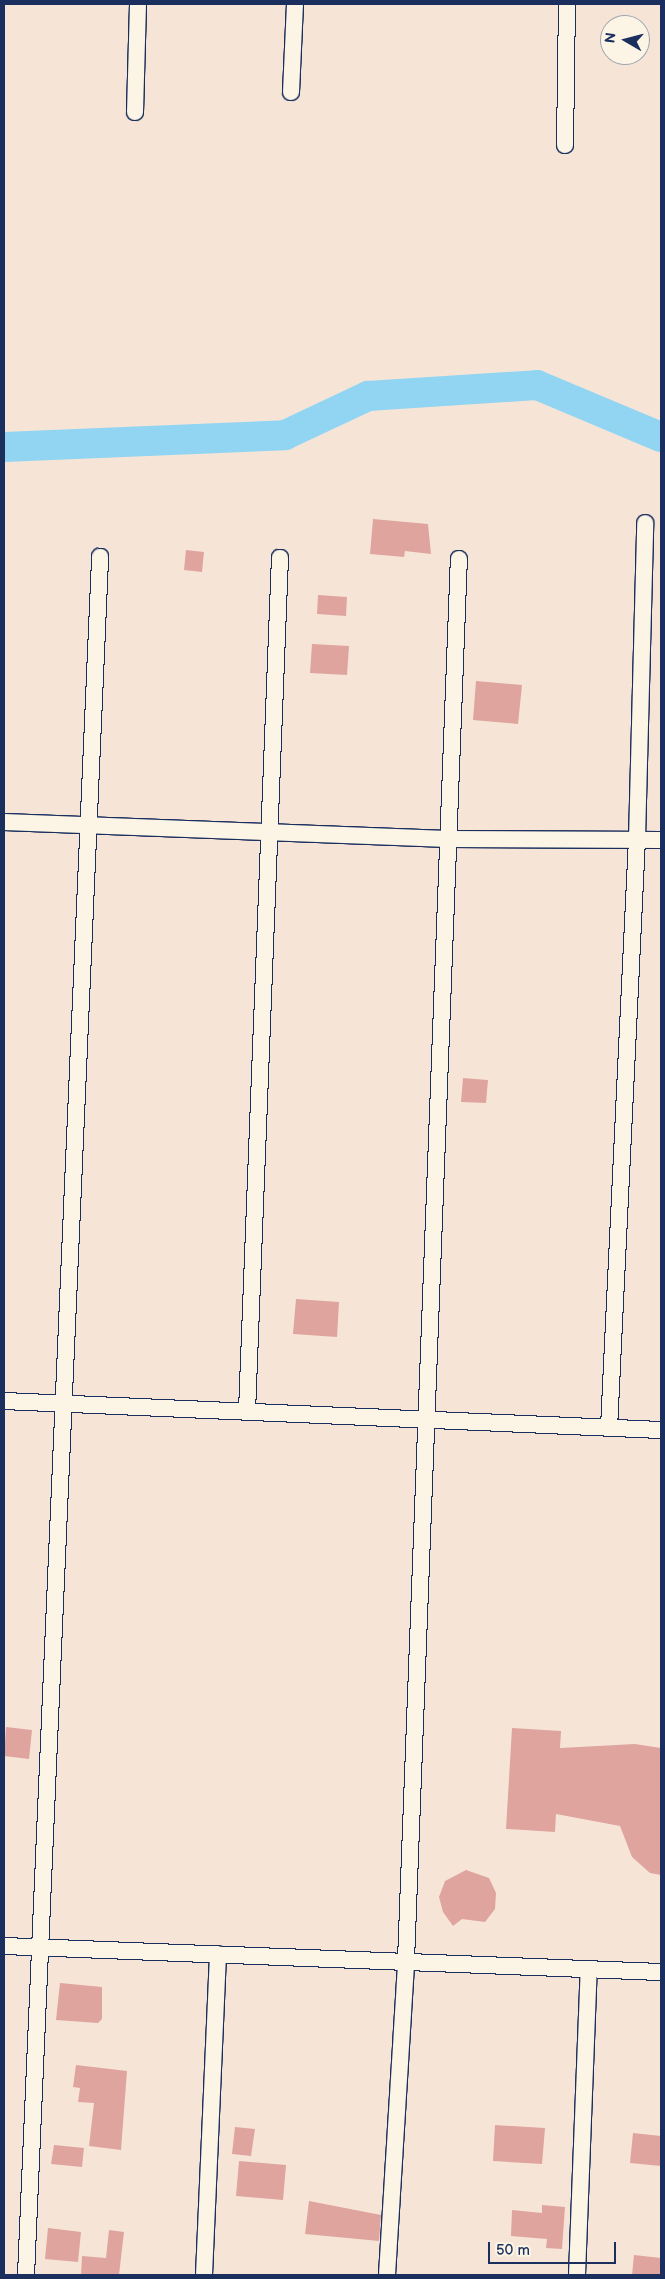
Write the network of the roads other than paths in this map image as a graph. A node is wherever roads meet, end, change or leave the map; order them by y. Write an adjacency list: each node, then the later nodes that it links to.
1 (138, 4): 5 (street)
2 (295, 4): 4 (street)
3 (568, 4): 6 (street)
4 (291, 92)
5 (135, 112)
6 (565, 144)
7 (645, 523): 15 (street)
8 (100, 557): 12 (street)
9 (280, 558): 13 (street)
10 (458, 559): 14 (street)
11 (4, 822): 12 (street)
12 (88, 826): 13 (street); 18 (street)
13 (269, 832): 14 (street); 19 (street)
14 (448, 839): 15 (street); 20 (street)
15 (638, 839): 16 (street); 21 (street)
16 (661, 840)
17 (4, 1401): 18 (street)
18 (62, 1404): 19 (street); 24 (street)
19 (247, 1412): 20 (street)
20 (427, 1420): 21 (street); 26 (street)
21 (609, 1428): 22 (street)
22 (661, 1430)
23 (4, 1946): 24 (street)
24 (38, 1948): 25 (street); 29 (street)
25 (218, 1954): 26 (street); 30 (street)
26 (406, 1961): 27 (street); 31 (street)
27 (589, 1969): 28 (street); 32 (street)
28 (661, 1972)
29 (26, 2275)
30 (204, 2275)
31 (387, 2275)
32 (577, 2275)

